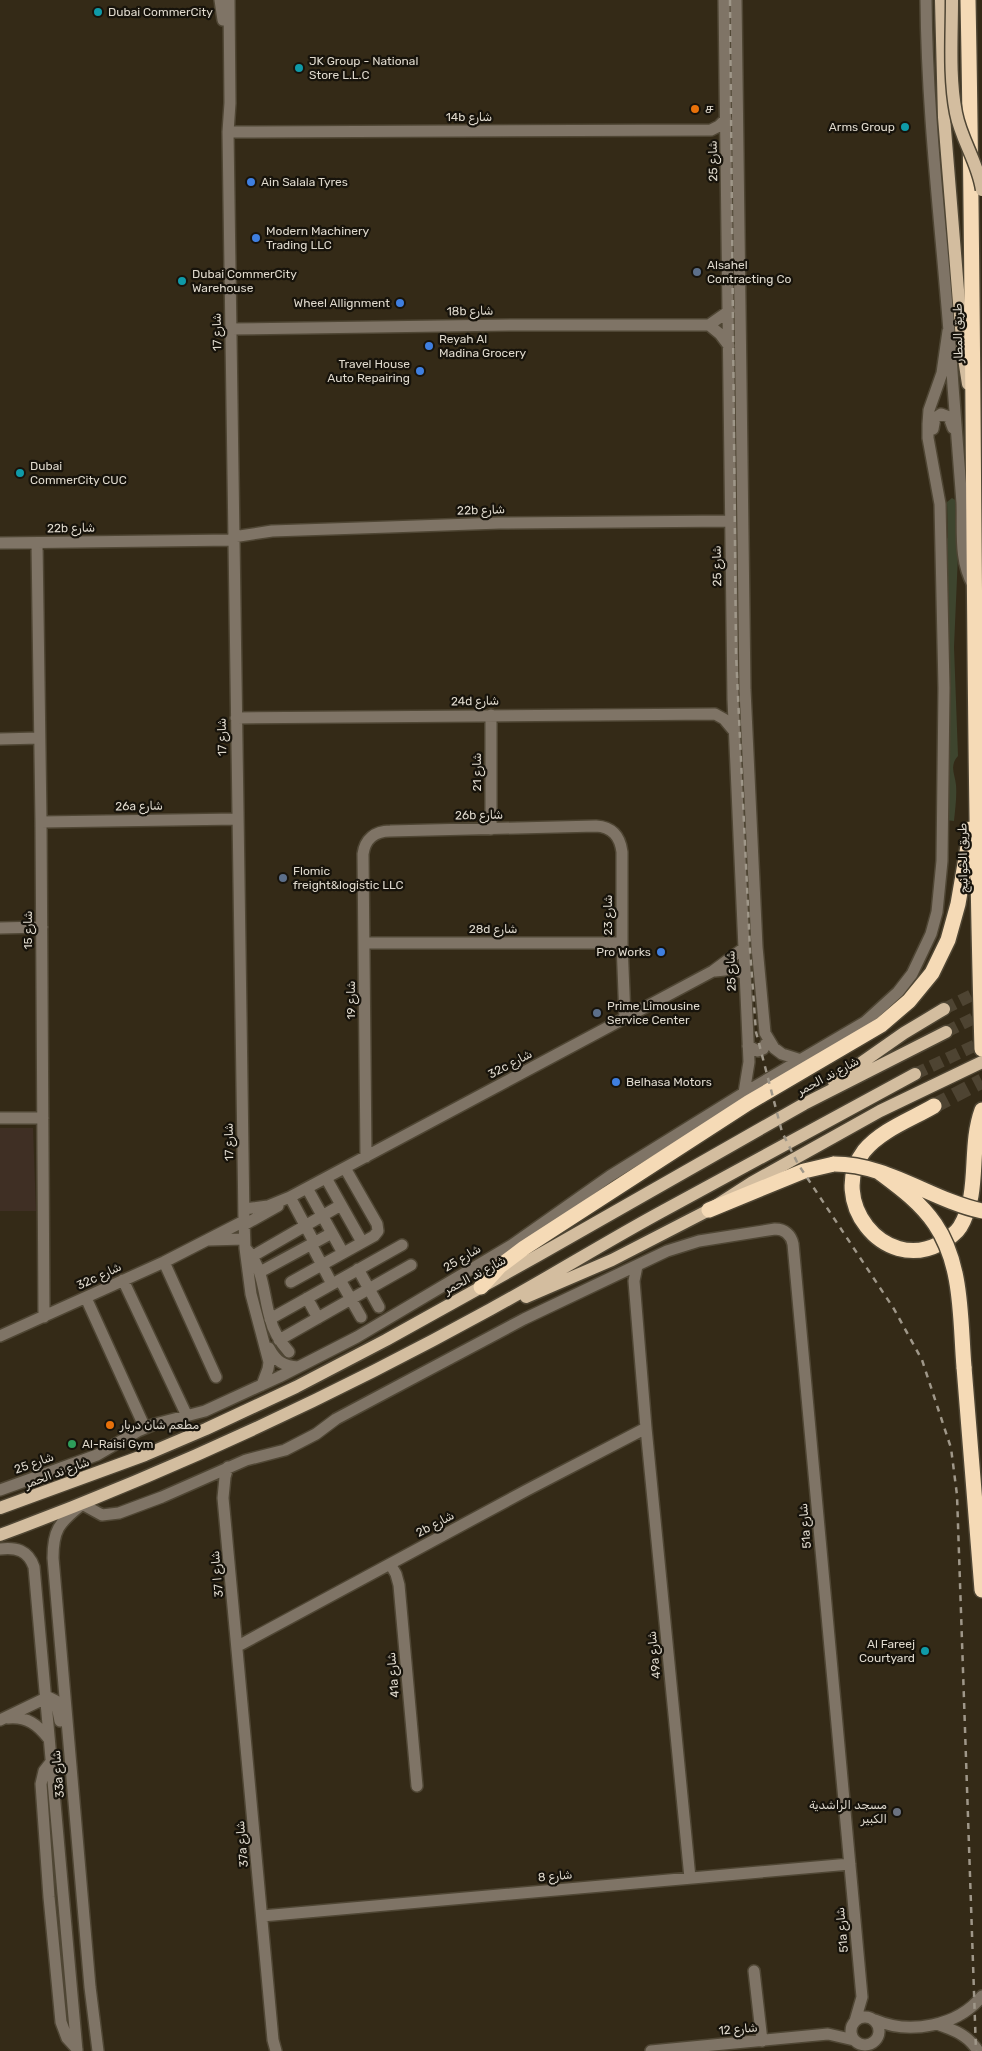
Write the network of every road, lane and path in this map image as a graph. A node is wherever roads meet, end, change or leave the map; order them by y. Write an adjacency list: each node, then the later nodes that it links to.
1 (220, 0): 11 (street, شارع 17)
2 (229, 0): 11 (street, شارع 17)
3 (724, 0): 9 (street, شارع 25)
4 (736, 0): 51 (street, شارع 25)
5 (926, 0): 17 (street)
6 (941, 0): 19 (main road)
7 (952, 0): 13 (main road, bridge)
8 (968, 0): 19 (highway, طريق المطار)
9 (726, 119): 10 (street); 12 (street, شارع 25)
10 (711, 130): 11 (street, 14b شارع); 12 (street)
11 (228, 132): 16 (street, شارع 17)
12 (726, 143): 14 (street, شارع 25)
13 (982, 190)
14 (728, 311): 15 (street); 18 (street, شارع 25)
15 (709, 325): 16 (street, 18b شارع); 18 (street)
16 (230, 329): 23 (street, شارع 17)
17 (948, 330): 20 (street); 21 (street)
18 (729, 346): 22 (street, شارع 25)
19 (974, 403): 26 (highway, طريق المطار)
20 (957, 436): 21 (street); 26 (street)
21 (931, 458): 54 (street)
22 (730, 521): 23 (street, 22b شارع); 28 (street, شارع 25)
23 (233, 538): 25 (street, 22b شارع); 31 (street, شارع 17)
24 (0, 543): 25 (street, 22b شارع)
25 (37, 543): 34 (street, شارع 15)
26 (975, 588): 27 (highway, طريق المطار)
27 (975, 666): 35 (highway, طريق الخوانيج)
28 (734, 699): 29 (street); 32 (street, شارع 25)
29 (715, 714): 30 (street, 24d شارع); 32 (street)
30 (490, 715): 31 (street, 24d شارع); 39 (street, شارع 21)
31 (236, 718): 36 (street, شارع 17)
32 (734, 730): 45 (street, شارع 25)
33 (0, 738): 34 (street)
34 (39, 738): 37 (street, شارع 15)
35 (977, 806): 53 (highway, طريق الخوانيج); 93 (highway)
36 (238, 818): 37 (street, 26a شارع); 73 (street, شارع 17)
37 (41, 822): 41 (street, شارع 15)
38 (596, 826): 39 (street, 26b شارع); 44 (street, شارع 23)
39 (491, 829): 40 (street, 26b شارع)
40 (366, 843): 43 (street, شارع 19)
41 (42, 927): 42 (street); 62 (street, شارع 15)
42 (0, 928)
43 (364, 943): 44 (street, 28d شارع); 63 (street, شارع 19)
44 (622, 943): 49 (street, شارع 23)
45 (744, 948): 46 (street, 32c شارع); 47 (street, شارع 25)
46 (713, 971): 47 (street); 49 (street, 32c شارع)
47 (744, 974): 52 (street, شارع 25)
48 (944, 1009): 58 (main road)
49 (625, 1018): 63 (street, 32c شارع)
50 (946, 1032): 58 (main road, شارع ند الحمر)
51 (768, 1040): 52 (street); 54 (street)
52 (748, 1046): 57 (street, شارع 25)
53 (982, 1049)
54 (801, 1060): 57 (street)
55 (982, 1062): 70 (main road)
56 (914, 1074): 100 (main road)
57 (744, 1094): 109 (street, شارع 25)
58 (804, 1104): 93 (main road, شارع ند الحمر)
59 (934, 1106): 60 (highway)
60 (982, 1110)
61 (0, 1118): 62 (street)
62 (43, 1118): 101 (street, شارع 15)
63 (366, 1157): 64 (street, 32c شارع)
64 (345, 1168): 66 (street, 32c شارع); 77 (street)
65 (879, 1172): 70 (highway, bridge); 71 (highway, bridge); 124 (highway, bridge)
66 (326, 1178): 67 (street, 32c شارع); 69 (street)
67 (307, 1188): 68 (street, 32c شارع); 72 (street)
68 (288, 1198): 73 (street, 32c شارع); 73 (street, 32c شارع); 74 (street)
69 (341, 1205): 72 (street); 77 (street)
70 (709, 1210): 100 (main road)
71 (982, 1211)
72 (322, 1216): 74 (street); 75 (street)
73 (244, 1218): 76 (street, 32c شارع); 80 (street, شارع 17)
74 (305, 1226): 78 (street); 80 (street)
75 (332, 1233): 78 (street); 81 (street)
76 (209, 1240): 80 (street, 32c شارع); 82 (street, 32c شارع)
77 (362, 1242): 81 (street)
78 (312, 1243): 83 (street); 87 (street)
79 (402, 1245): 86 (street)
80 (247, 1248): 87 (street); 106 (street, شارع 17)
81 (342, 1253): 83 (street); 86 (street)
82 (164, 1262): 90 (street, 32c شارع); 110 (street)
83 (321, 1265): 89 (street); 92 (street)
84 (411, 1265): 94 (street)
85 (637, 1266): 88 (street, 51a شارع); 96 (street, 49a شارع); 131 (street, 51a شارع)
86 (355, 1271): 92 (street); 94 (street)
87 (260, 1272): 104 (street)
88 (618, 1275): 96 (street); 115 (street, 51a شارع)
89 (303, 1276): 91 (street); 95 (street)
90 (123, 1280): 97 (street, 32c شارع); 112 (street)
91 (292, 1282)
92 (336, 1282): 95 (street); 98 (street)
93 (481, 1287): 120 (main road, شارع ند الحمر)
94 (369, 1289): 98 (street); 99 (street)
95 (310, 1296): 103 (street); 104 (street)
96 (636, 1297): 114 (street, 49a شارع)
97 (86, 1298): 101 (street, 32c شارع); 113 (street)
98 (351, 1299): 102 (street); 103 (street)
99 (379, 1307)
100 (491, 1309): 119 (main road)
101 (44, 1316): 105 (street, 32c شارع)
102 (361, 1317)
103 (318, 1318): 107 (street)
104 (270, 1319): 107 (street)
105 (0, 1336)
106 (264, 1339): 109 (street, شارع 17); 111 (street, شارع 17)
107 (279, 1340): 108 (street)
108 (289, 1352)
109 (298, 1367): 111 (street, شارع 25)
110 (216, 1377)
111 (262, 1385): 112 (street, شارع 25)
112 (187, 1416): 113 (street, شارع 25)
113 (145, 1428): 117 (street, شارع 25)
114 (646, 1428): 123 (street, 2b شارع); 132 (street, 49a شارع)
115 (228, 1467): 116 (street, 51a شارع); 118 (street, شارع ا 37)
116 (205, 1478): 118 (street); 119 (street, 51a شارع)
117 (0, 1490)
118 (223, 1498): 125 (street, شارع ا 37)
119 (82, 1505): 121 (main road); 130 (street, 33a شارع)
120 (0, 1508)
121 (0, 1535)
122 (0, 1549): 126 (street, 33a شارع)
123 (390, 1564): 125 (street, 2b شارع); 129 (street, 41a شارع)
124 (982, 1590)
125 (238, 1646): 133 (street, 37a شارع)
126 (46, 1698): 127 (street); 128 (street, 33a شارع); 130 (street)
127 (2, 1719): 128 (street)
128 (49, 1740): 147 (street, 33a شارع)
129 (417, 1786)
130 (74, 1802): 148 (street, 33a شارع)
131 (850, 1864): 132 (street, شارع 8); 136 (street, 51a شارع)
132 (690, 1878): 133 (street, شارع 8)
133 (262, 1916): 145 (street, 37a شارع)
134 (754, 1971): 142 (street)
135 (982, 1996): 139 (street)
136 (862, 1997): 137 (street, 51a شارع); 138 (street, 51a شارع)
137 (875, 2020): 138 (street); 140 (street); 143 (street)
138 (854, 2022): 141 (street, شارع 12); 144 (street)
139 (937, 2024): 140 (street); 150 (street)
140 (898, 2027): 143 (street)
141 (828, 2034): 142 (street, شارع 12); 144 (street, شارع 12)
142 (762, 2041): 146 (street, شارع 12)
143 (875, 2044): 144 (street)
144 (859, 2045)
145 (273, 2047)
146 (715, 2048): 149 (street, شارع 12)
147 (77, 2050)
148 (98, 2051)
149 (651, 2051)
150 (978, 2051)

